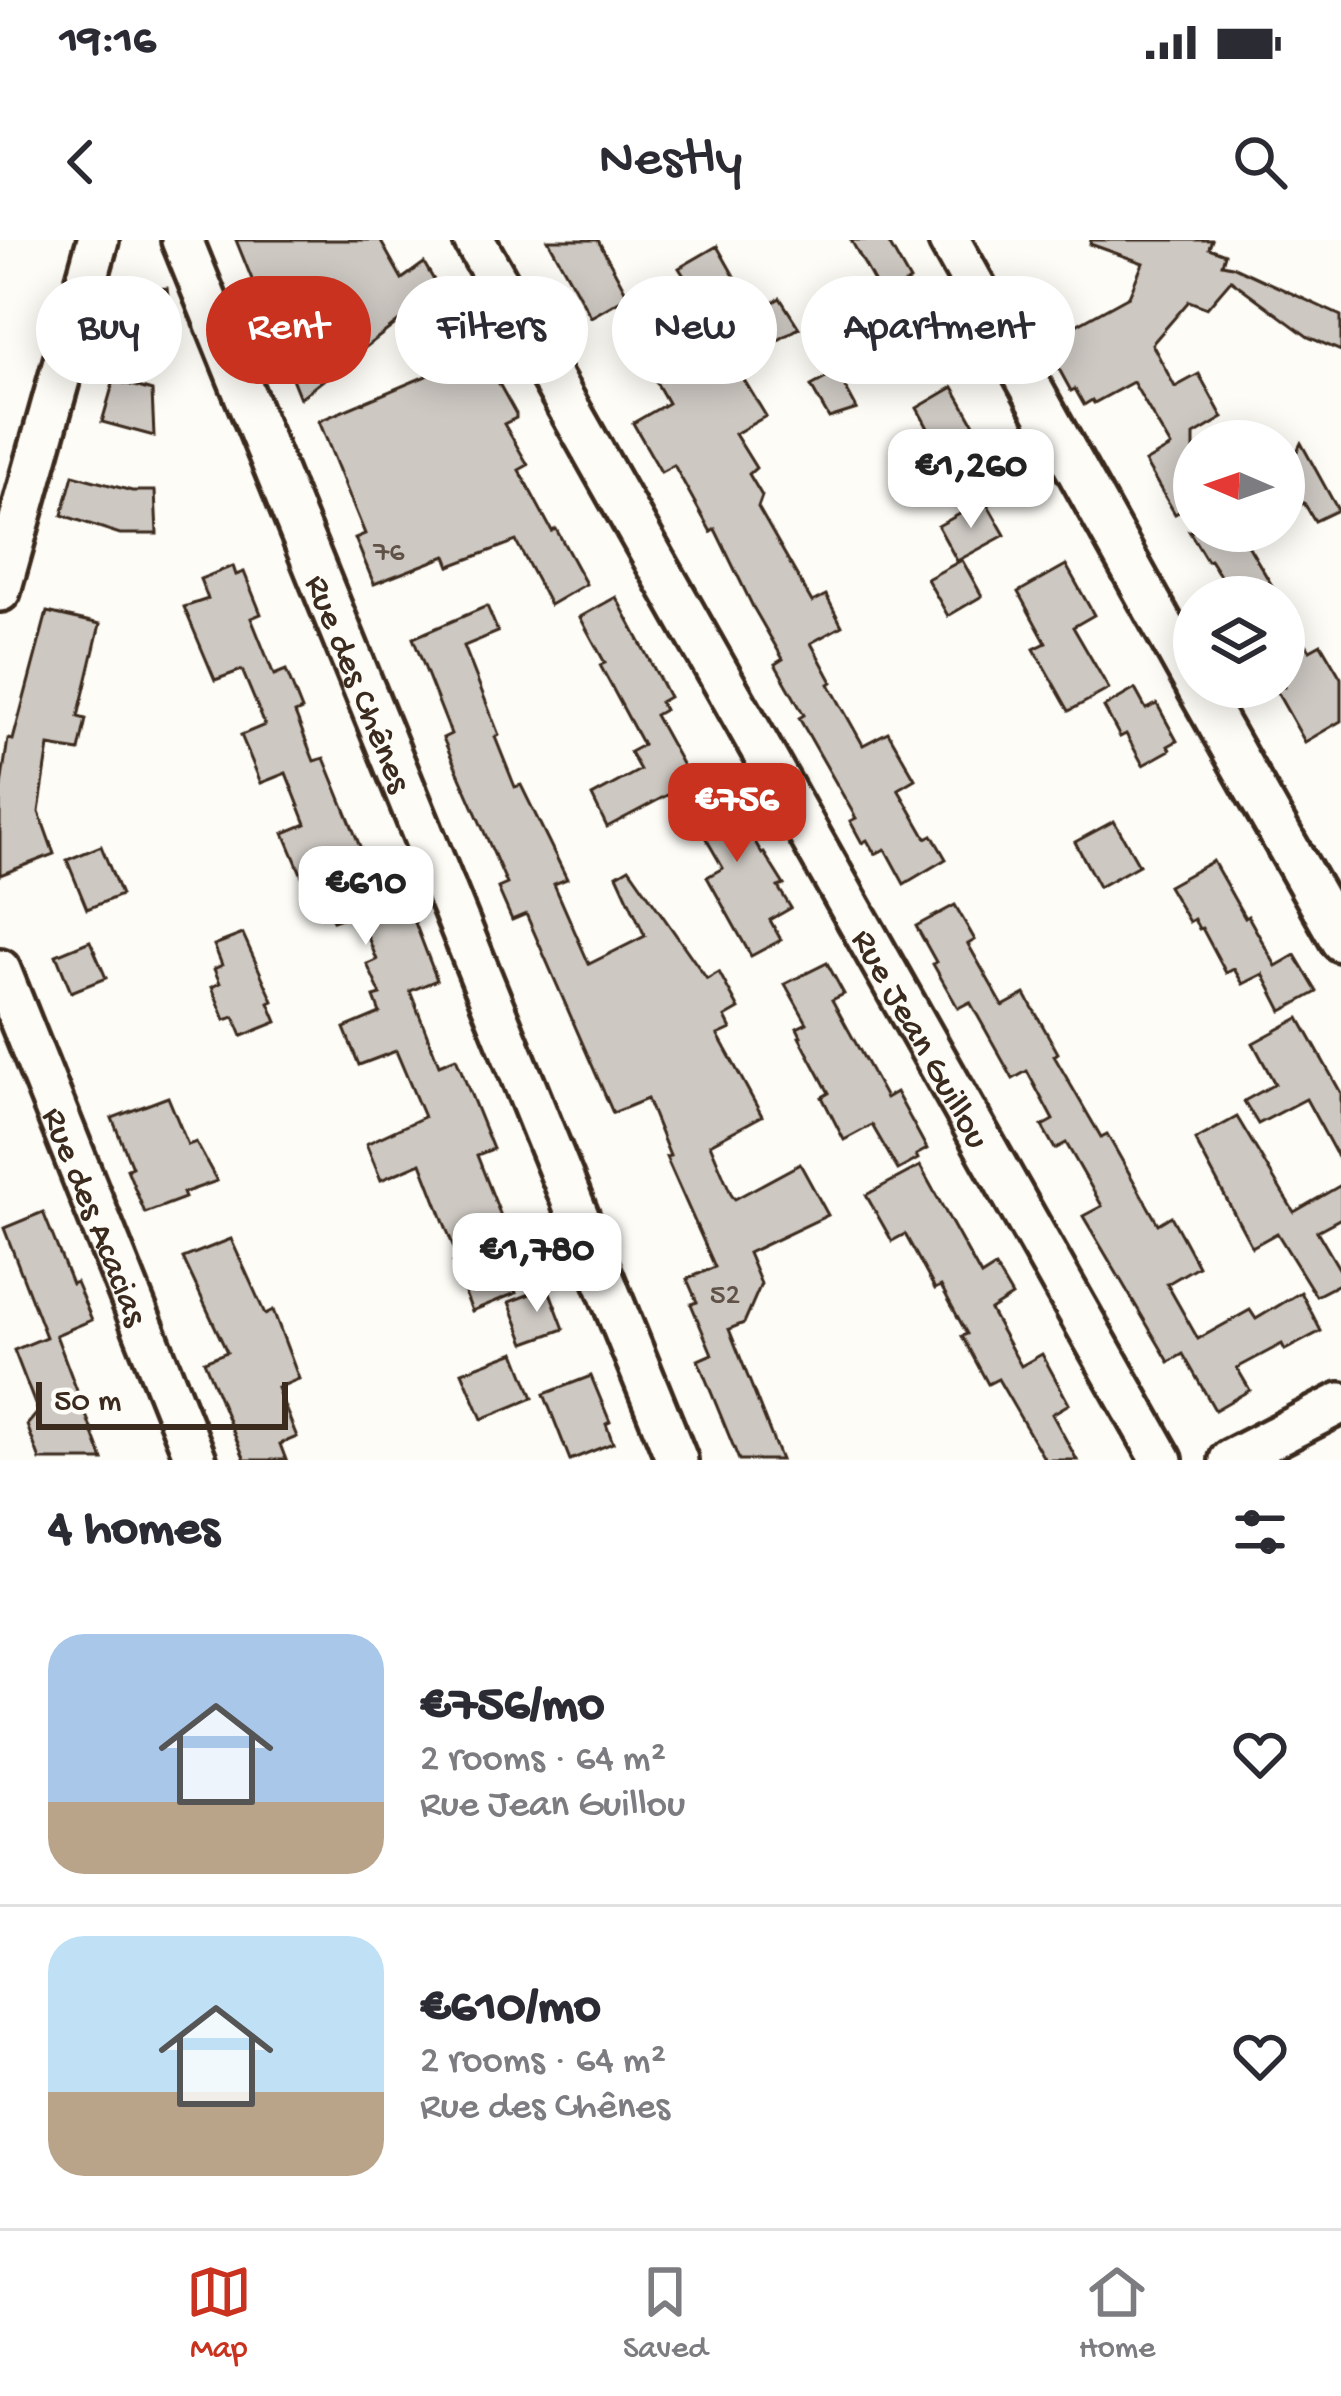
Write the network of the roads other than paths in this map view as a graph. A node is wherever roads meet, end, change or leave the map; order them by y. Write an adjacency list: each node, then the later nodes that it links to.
1 (98, 240): 5 (street)
2 (182, 240): 12 (street, Rue des Chênes)
3 (474, 240): 13 (street, Rue Jean Guillou)
4 (949, 240): 6 (street)
5 (0, 591)
6 (1173, 643)
7 (1210, 708): 8 (street)
8 (1341, 941)
9 (0, 970): 11 (street, Rue des Acacias)
10 (1341, 1403): 14 (street)
11 (196, 1460)
12 (677, 1460)
13 (1162, 1460)
14 (1230, 1460)

